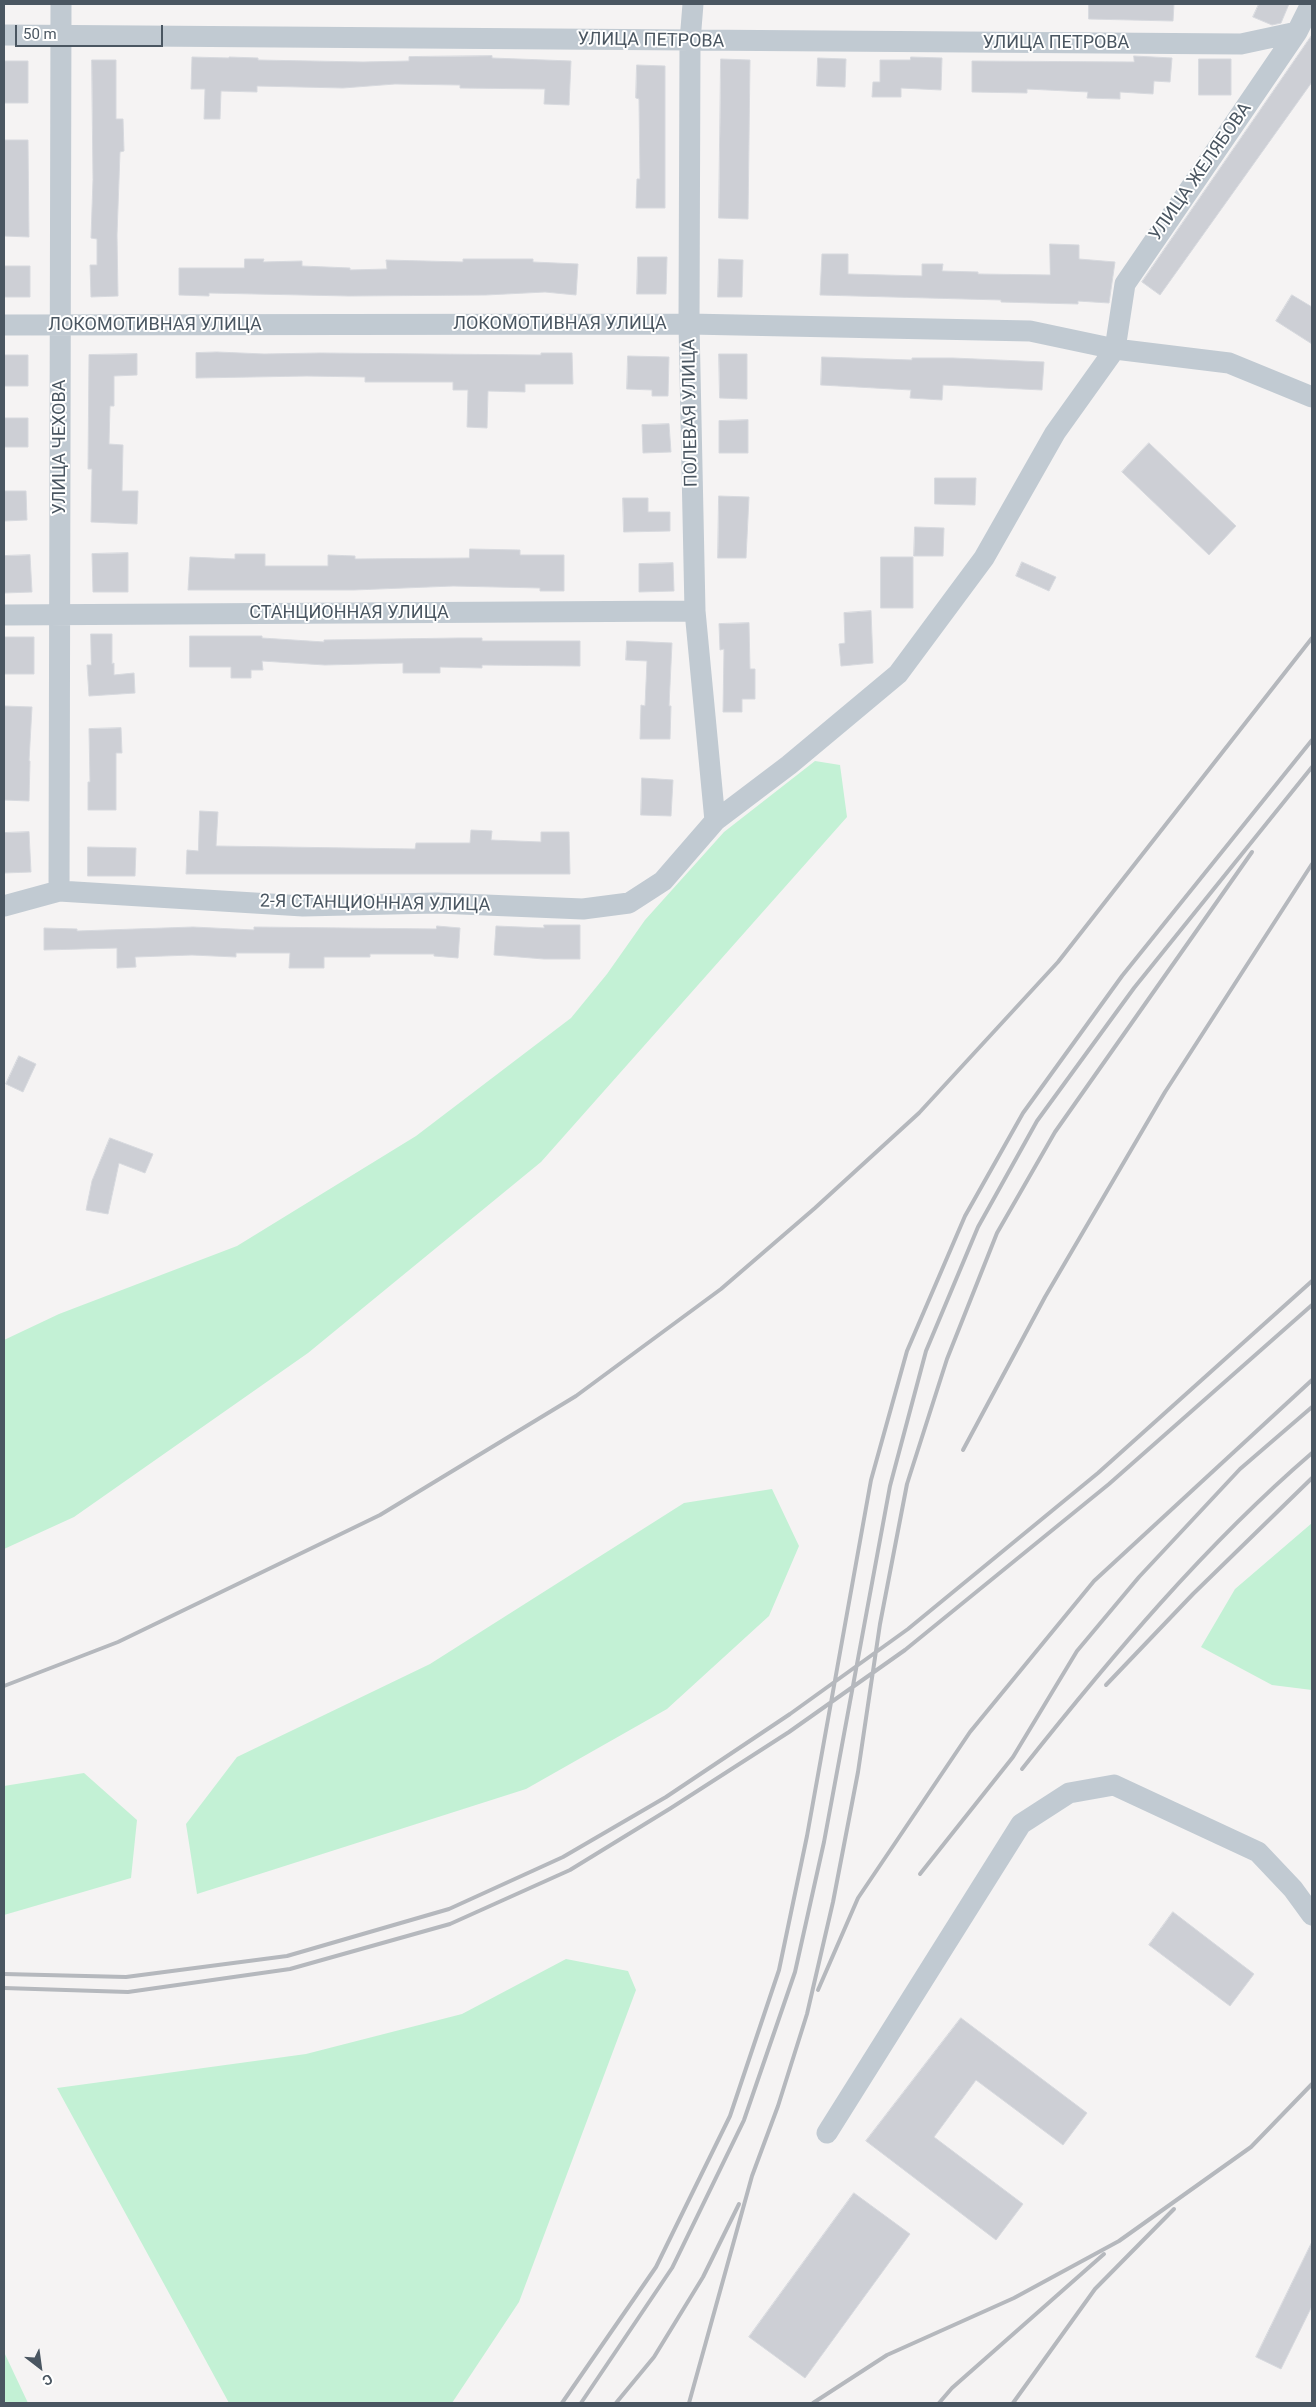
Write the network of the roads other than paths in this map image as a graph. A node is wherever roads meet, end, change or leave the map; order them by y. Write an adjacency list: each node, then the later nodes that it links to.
1 (61, 4): 5 (street, УЛИЦА ЧЕХОВА)
2 (693, 4): 7 (street, ПОЛЕВАЯ УЛИЦА)
3 (1311, 4): 4 (street, УЛИЦА ЖЕЛЯБОВА)
4 (1298, 32): 7 (street, УЛИЦА ПЕТРОВА); 11 (street, УЛИЦА ЖЕЛЯБОВА)
5 (60, 34): 6 (street, УЛИЦА ПЕТРОВА); 7 (street, УЛИЦА ПЕТРОВА); 10 (street, УЛИЦА ЧЕХОВА)
6 (4, 35)
7 (690, 41): 8 (street, ПОЛЕВАЯ УЛИЦА)
8 (689, 324): 10 (street, ЛОКОМОТИВНАЯ УЛИЦА); 11 (street, ЛОКОМОТИВНАЯ УЛИЦА); 13 (street, ПОЛЕВАЯ УЛИЦА)
9 (4, 325): 10 (street, ЛОКОМОТИВНАЯ УЛИЦА)
10 (61, 325): 15 (street, УЛИЦА ЧЕХОВА)
11 (1115, 349): 12 (street, ЛОКОМОТИВНАЯ УЛИЦА); 16 (street, 2-Я СТАНЦИОННАЯ УЛИЦА)
12 (1312, 397)
13 (695, 611): 15 (street, СТАНЦИОННАЯ УЛИЦА); 16 (street, ПОЛЕВАЯ УЛИЦА)
14 (4, 615): 15 (street, СТАНЦИОННАЯ УЛИЦА)
15 (59, 615): 17 (street, УЛИЦА ЧЕХОВА)
16 (715, 821): 17 (street, 2-Я СТАНЦИОННАЯ УЛИЦА)
17 (59, 891): 18 (street, 2-Я СТАНЦИОННАЯ УЛИЦА)
18 (4, 906)
19 (1312, 1915): 20 (street)
20 (827, 2133)

